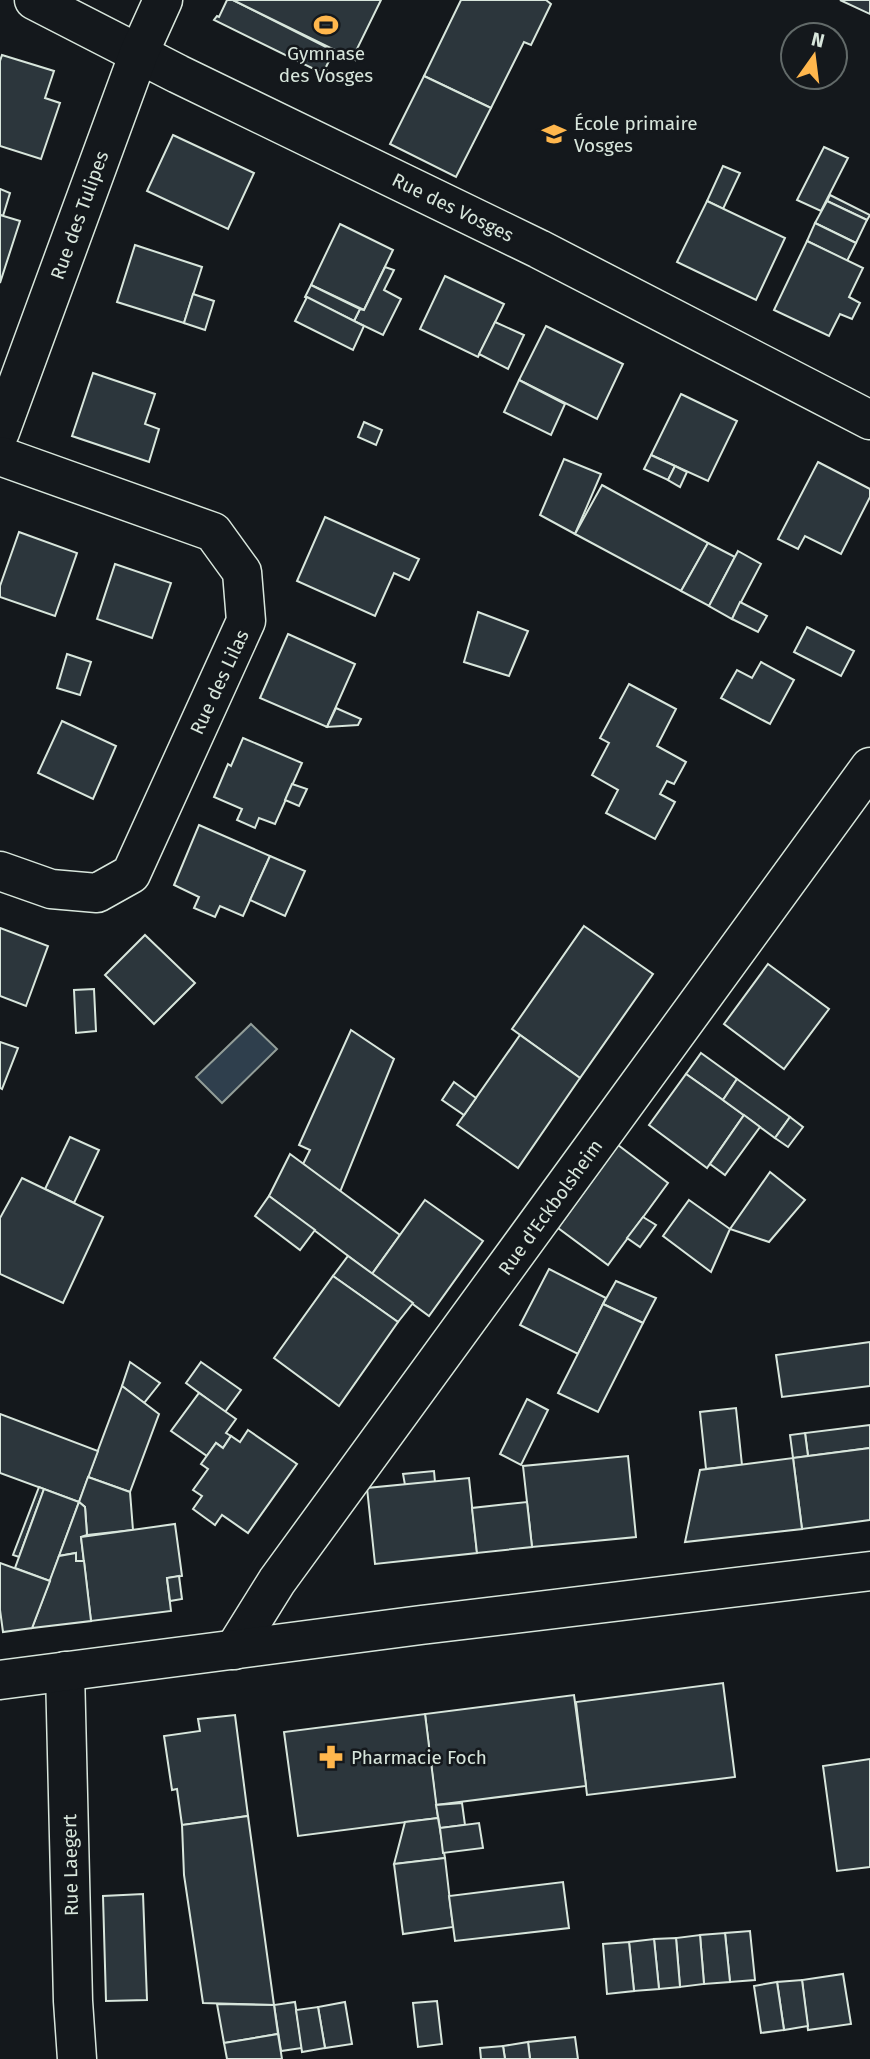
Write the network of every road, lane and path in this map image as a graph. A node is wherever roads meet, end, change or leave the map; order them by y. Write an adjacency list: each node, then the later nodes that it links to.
1 (34, 0): 3 (street, Rue des Vosges)
2 (163, 0): 3 (street, Rue des Tulipes)
3 (139, 53): 4 (street, Rue des Vosges); 5 (street, Rue des Tulipes)
4 (870, 420)
5 (0, 432)
6 (0, 456): 8 (street, Rue des Lilas)
7 (870, 767): 10 (street, Rue d'Eckbolsheim)
8 (0, 871)
9 (870, 1571): 10 (street)
10 (234, 1650): 11 (street)
11 (65, 1671): 12 (street); 13 (street, Rue Laegert)
12 (0, 1679)
13 (76, 2059)

